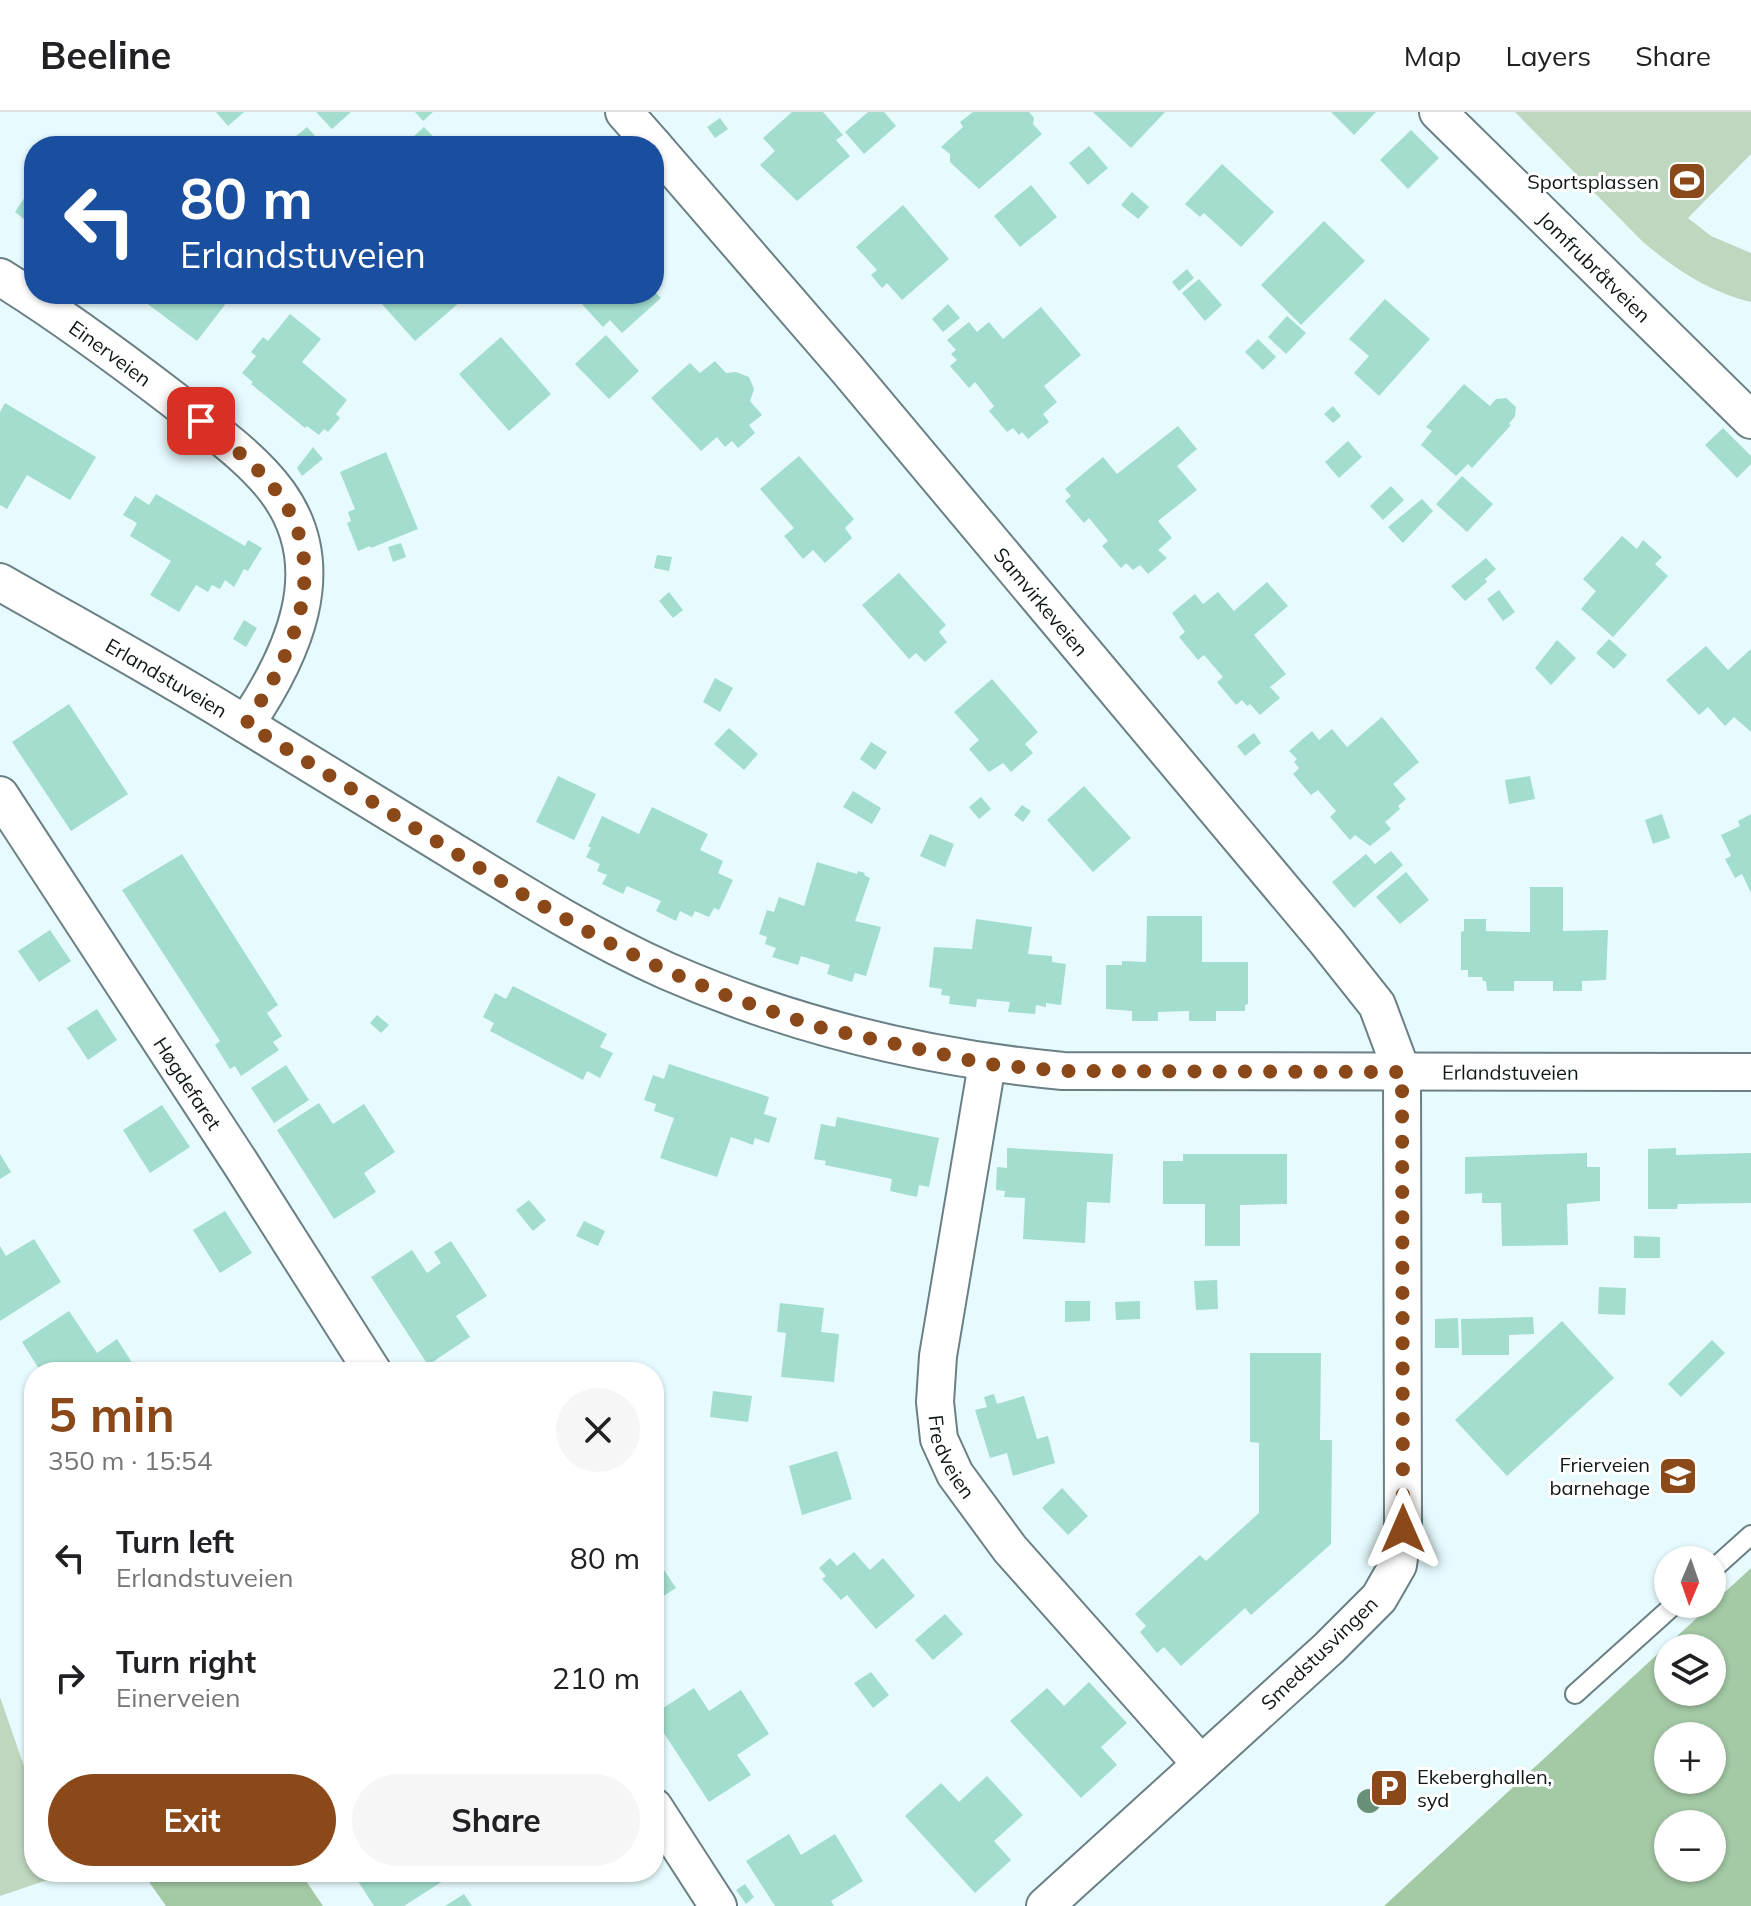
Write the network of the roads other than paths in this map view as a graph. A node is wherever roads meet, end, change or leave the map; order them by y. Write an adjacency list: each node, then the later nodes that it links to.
1 (624, 112): 3 (street, Samvirkeveien)
2 (1438, 112): 8 (street, Jomfrubråtveien)
3 (645, 136)
4 (664, 158): 13 (street, Samvirkeveien)
5 (0, 277): 6 (street, Einerveien)
6 (24, 293)
7 (39, 304): 10 (street, Einerveien)
8 (1751, 420)
9 (1, 585): 10 (street, Erlandstuveien)
10 (246, 724): 12 (street, Erlandstuveien)
11 (0, 795): 15 (street, Høgdefaret)
12 (987, 1064): 13 (street, Erlandstuveien); 20 (street, Fredveien)
13 (1402, 1072): 14 (street, Erlandstuveien); 20 (street, Smedstusvingen)
14 (1751, 1072)
15 (367, 1362)
16 (1751, 1535): 17 (lane)
17 (1726, 1557)
18 (1659, 1618): 19 (lane)
19 (1575, 1694)
20 (1201, 1764): 23 (street, Smedstusvingen)
21 (664, 1822): 22 (street)
22 (718, 1906)
23 (1045, 1906)

